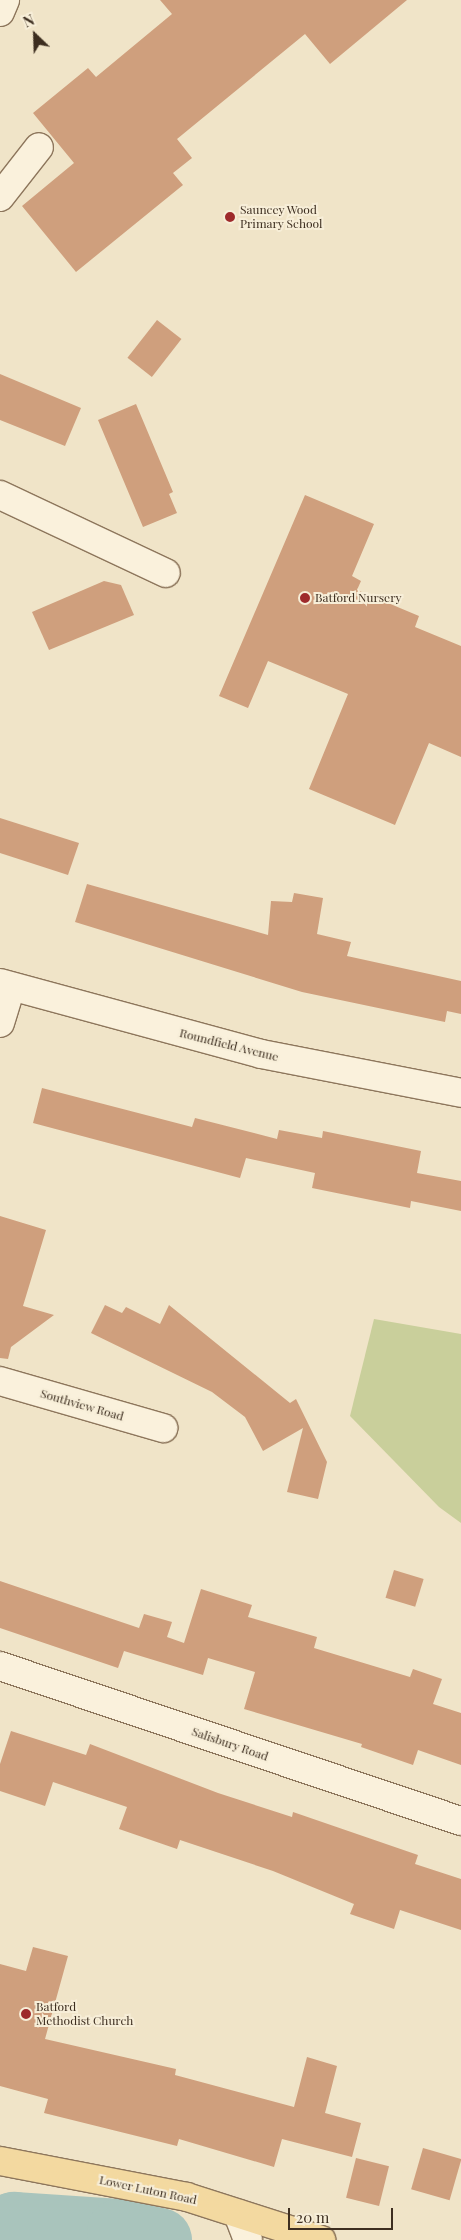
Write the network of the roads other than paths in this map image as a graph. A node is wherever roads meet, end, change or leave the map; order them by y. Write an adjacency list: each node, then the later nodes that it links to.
1 (5, 0): 2 (street)
2 (0, 12)
3 (39, 148): 4 (street)
4 (0, 197)
5 (0, 495): 6 (street)
6 (166, 573)
7 (6, 985): 8 (street); 9 (street, Roundfield Avenue)
8 (0, 1023)
9 (461, 1093)
10 (0, 1381): 11 (street, Southview Road)
11 (163, 1428)
12 (0, 1666): 13 (street, Salisbury Road)
13 (461, 1821)
14 (0, 2161): 15 (main road, Lower Luton Road)
15 (238, 2214): 16 (street); 17 (main road, Lower Luton Road)
16 (248, 2240)
17 (322, 2240)

